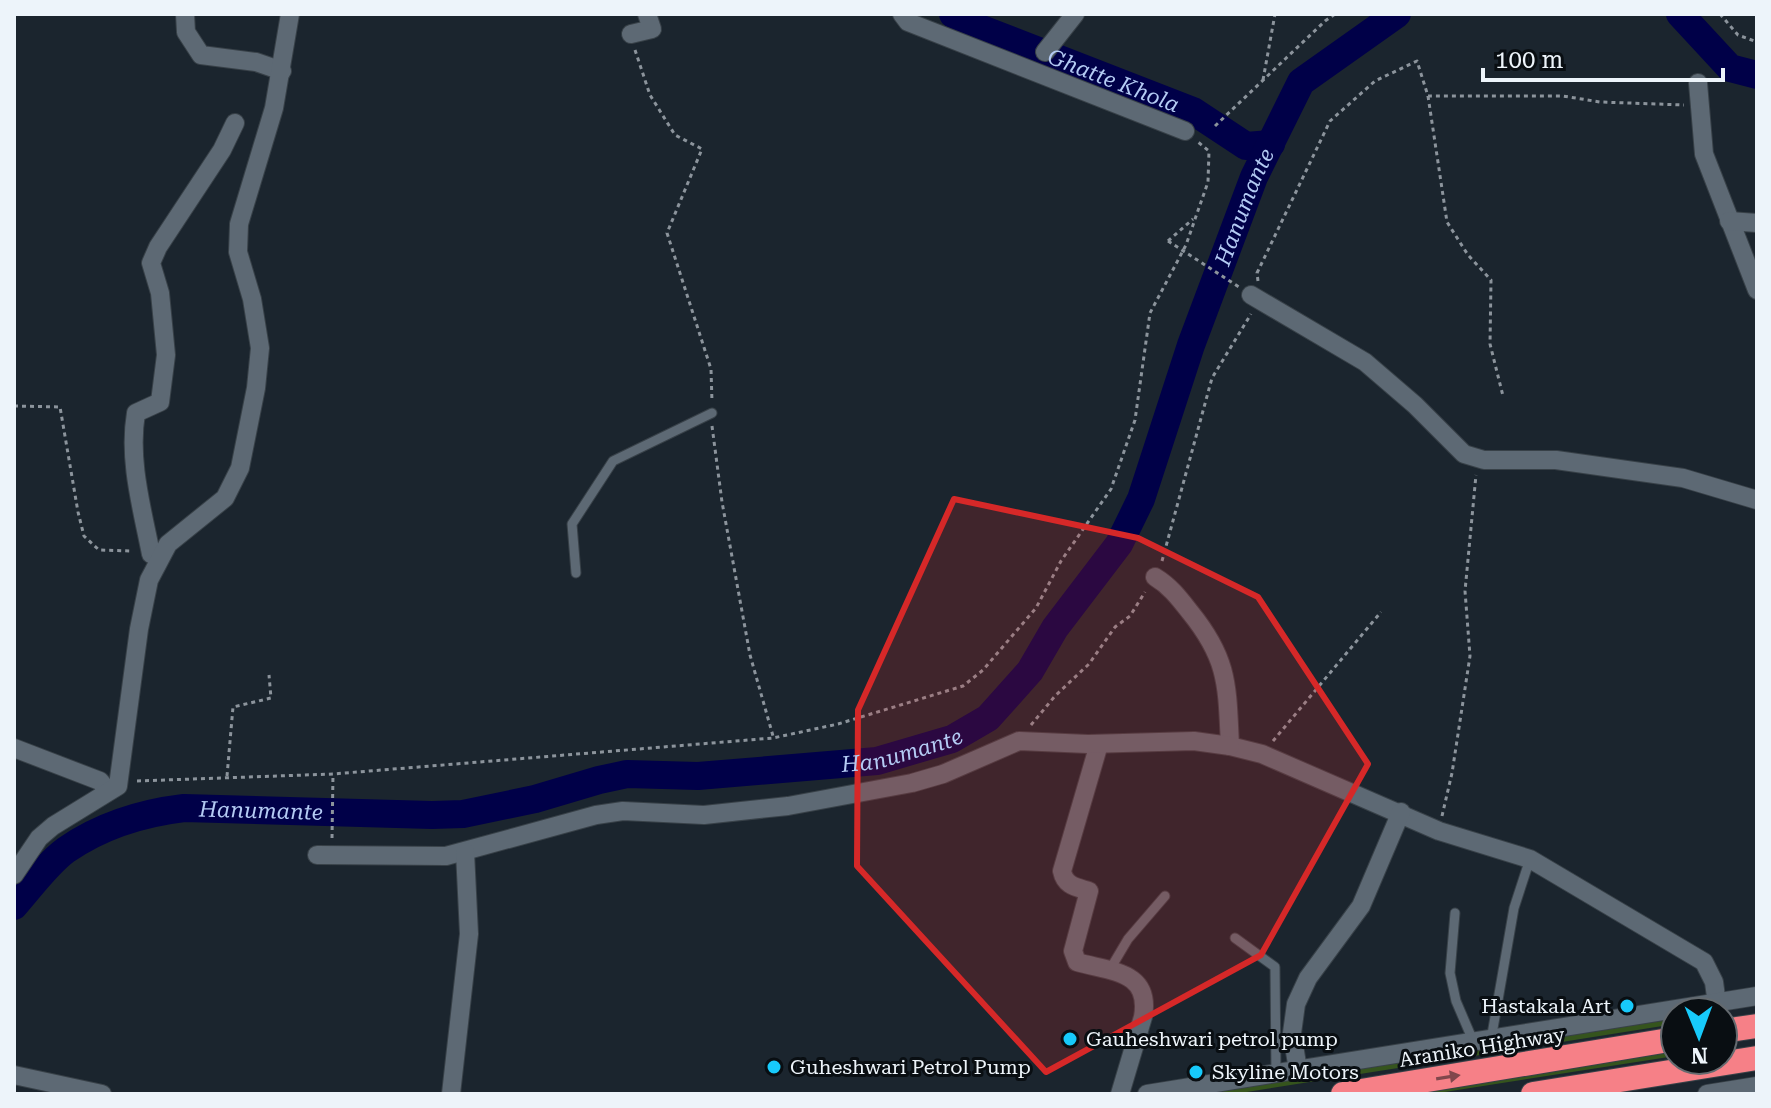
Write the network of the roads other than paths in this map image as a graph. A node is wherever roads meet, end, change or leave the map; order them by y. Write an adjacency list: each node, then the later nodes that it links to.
1 (185, 14): 8 (street)
2 (290, 14): 8 (street)
3 (647, 14): 6 (street)
4 (902, 14): 11 (street)
5 (1075, 14): 7 (street)
6 (631, 34)
7 (1045, 52)
8 (282, 71): 24 (street)
9 (1698, 83): 12 (street)
10 (235, 123): 18 (street)
11 (1185, 131)
12 (1729, 221): 13 (street); 14 (street)
13 (1757, 223)
14 (1757, 290)
15 (1250, 294): 17 (street)
16 (712, 413): 19 (lane)
17 (1757, 500)
18 (151, 554)
19 (576, 573)
20 (1155, 577): 22 (street)
21 (1099, 744): 22 (street); 26 (street); 33 (street)
22 (1230, 746): 25 (street)
23 (14, 748): 24 (street)
24 (113, 788): 29 (street)
25 (1401, 812): 28 (street); 39 (street)
26 (465, 852): 27 (street); 44 (street)
27 (317, 855)
28 (1530, 859): 34 (street); 36 (lane)
29 (14, 875)
30 (1165, 896): 33 (lane)
31 (1455, 913): 36 (lane)
32 (1235, 938): 40 (lane)
33 (1109, 971): 45 (street)
34 (1716, 996)
35 (1659, 1016): 36 (street)
36 (1483, 1042): 39 (street)
37 (1659, 1042): 47 (highway, Araniko Highway, one-way to 37)
38 (1757, 1058): 48 (highway)
39 (1298, 1070): 40 (street)
40 (1276, 1073): 46 (street)
41 (14, 1075): 43 (street)
42 (1757, 1086): 49 (street)
43 (102, 1094)
44 (451, 1094)
45 (1120, 1094)
46 (1147, 1094)
47 (1343, 1094)
48 (1533, 1094)
49 (1707, 1094)

